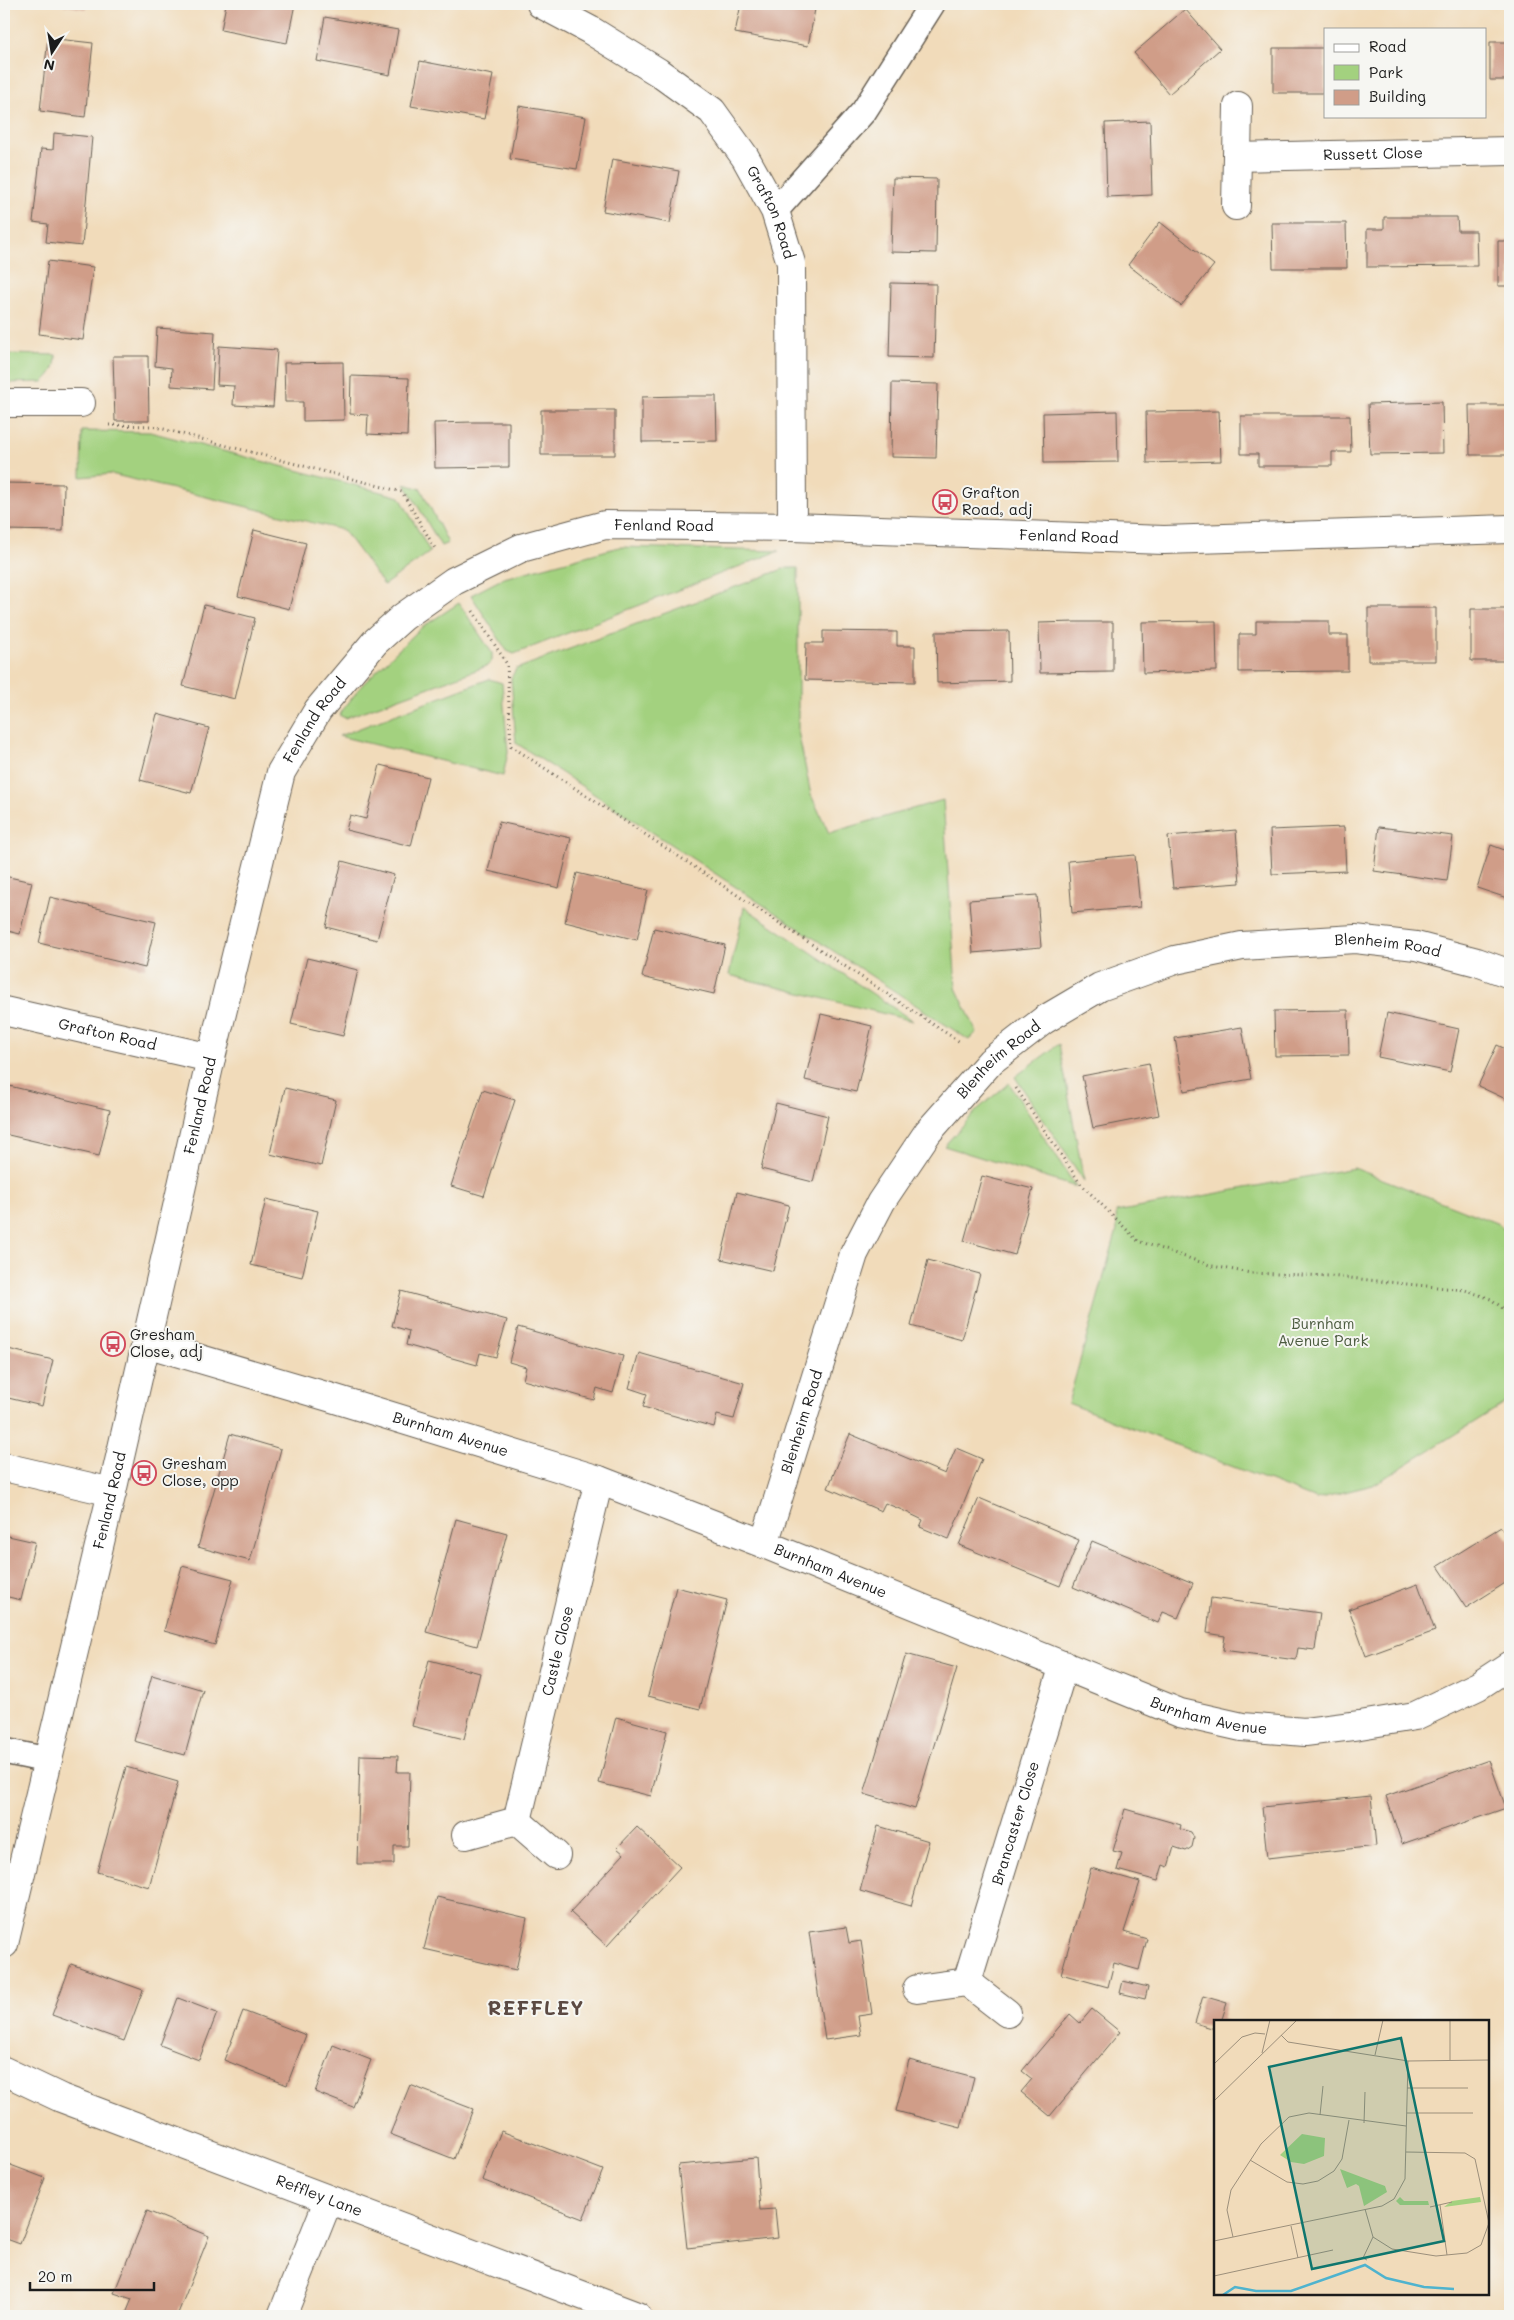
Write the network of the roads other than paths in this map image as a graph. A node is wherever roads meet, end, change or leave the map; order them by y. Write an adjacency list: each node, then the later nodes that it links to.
1 (541, 4): 7 (street, Grafton Road)
2 (932, 4): 7 (lane)
3 (1238, 106): 5 (street)
4 (1510, 151): 5 (street, Russett Close)
5 (1237, 157): 6 (street)
6 (1236, 206)
7 (775, 211): 10 (street, Grafton Road)
8 (4, 402): 9 (street)
9 (81, 403)
10 (792, 527): 11 (street, Fenland Road); 14 (street, Fenland Road)
11 (1510, 529)
12 (1510, 974): 19 (street, Blenheim Road)
13 (4, 1011): 14 (street, Grafton Road)
14 (211, 1058): 15 (street, Fenland Road)
15 (146, 1343): 17 (street, Burnham Avenue); 18 (street, Fenland Road)
16 (4, 1467): 18 (street)
17 (599, 1480): 19 (street, Burnham Avenue); 24 (street, Castle Close)
18 (112, 1492): 23 (street, Fenland Road)
19 (764, 1544): 20 (street, Burnham Avenue)
20 (1064, 1665): 21 (street, Burnham Avenue); 28 (street, Brancaster Close)
21 (1510, 1666)
22 (4, 1751): 23 (lane)
23 (47, 1760): 27 (street, Fenland Road)
24 (517, 1821): 25 (street); 26 (street)
25 (466, 1836)
26 (556, 1854)
27 (4, 1944)
28 (967, 1982): 29 (street); 30 (street)
29 (917, 1989)
30 (1007, 2013)
31 (4, 2071): 32 (street, Reffley Lane)
32 (328, 2201): 33 (street); 34 (street, Reffley Lane)
33 (282, 2316)
34 (637, 2316)

